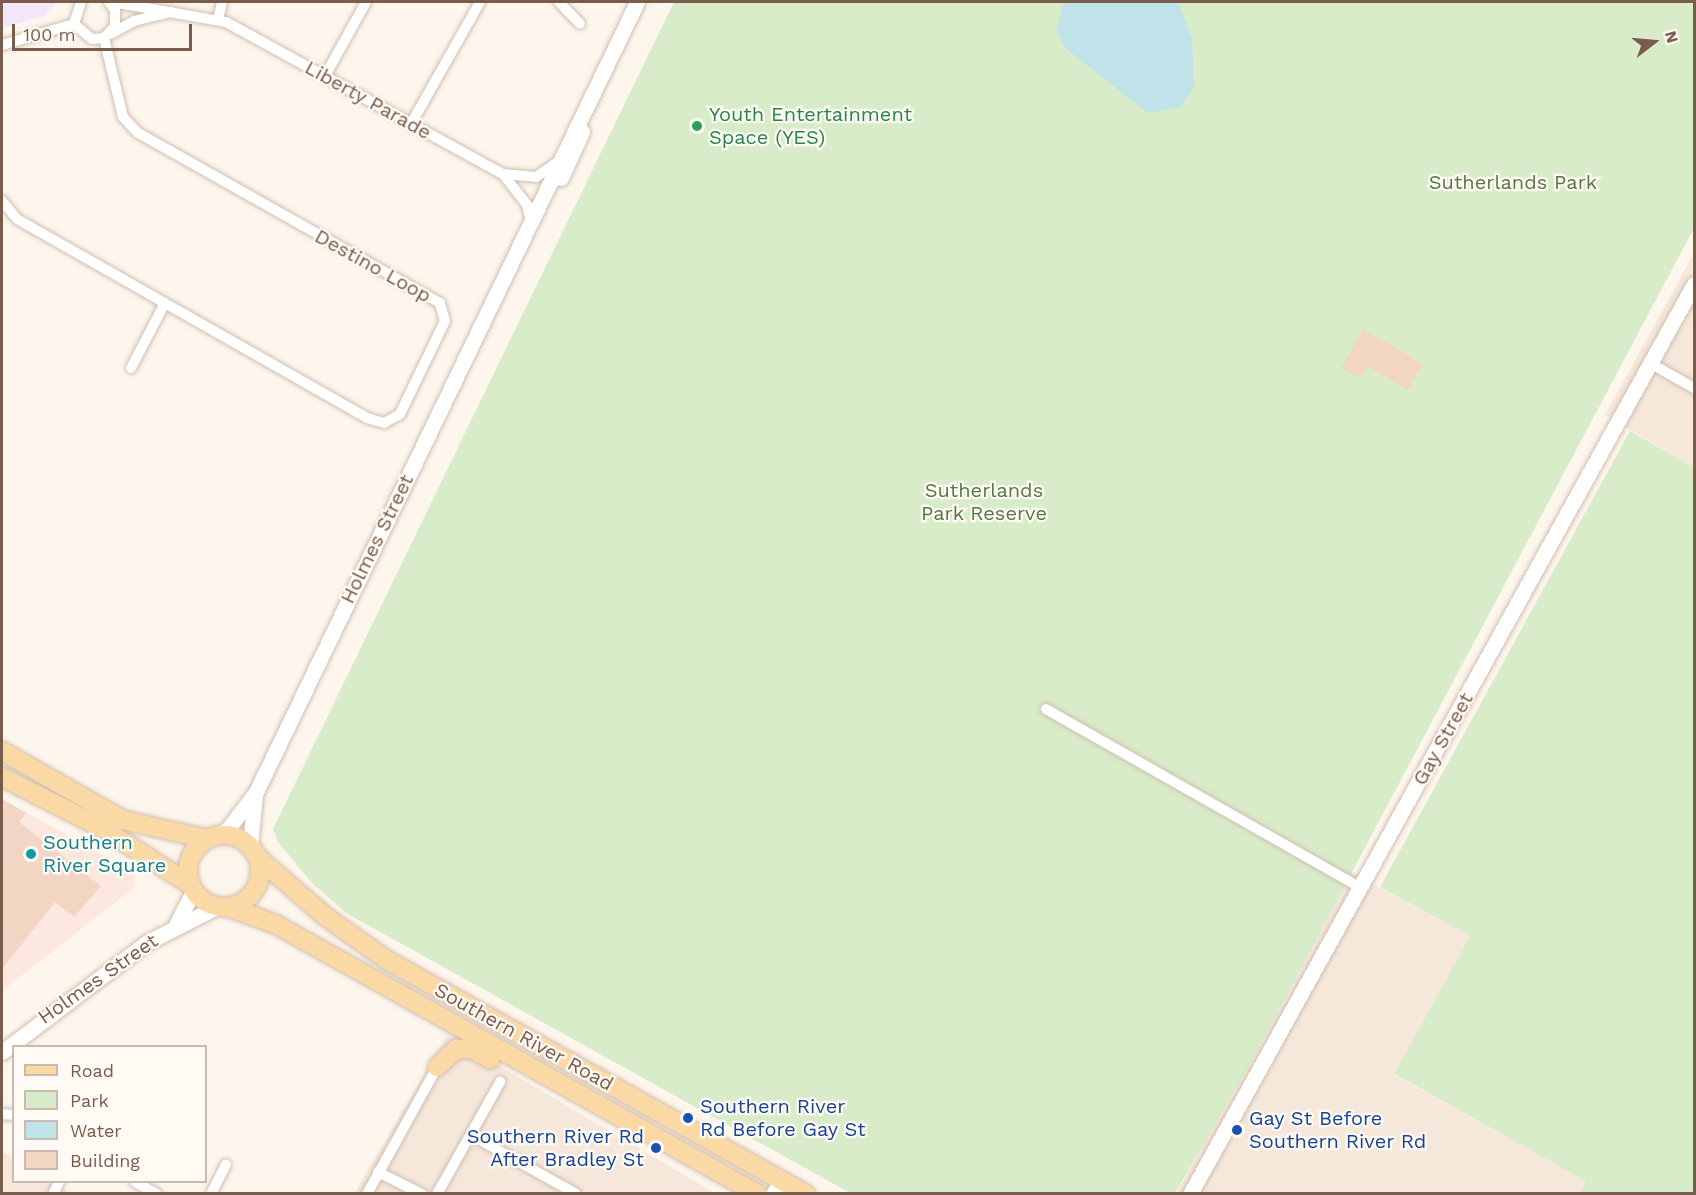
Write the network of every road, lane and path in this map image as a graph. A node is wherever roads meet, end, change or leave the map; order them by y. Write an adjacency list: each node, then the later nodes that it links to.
1 (81, 2): 10 (street)
2 (110, 2): 8 (street, Liberty Parade); 12 (street)
3 (222, 2): 9 (street)
4 (366, 2): 15 (street)
5 (480, 2): 16 (street)
6 (559, 2): 11 (street)
7 (637, 2): 14 (main road, Holmes Street)
8 (172, 12): 9 (street, Liberty Parade); 12 (street, Liberty Parade)
9 (218, 20): 15 (street, Liberty Parade)
10 (74, 24): 12 (street); 13 (street)
11 (580, 24)
12 (107, 36): 23 (street, Destino Loop)
13 (2, 45)
14 (602, 75): 17 (main road, Holmes Street); 22 (main road, Holmes Street)
15 (325, 76): 16 (street, Liberty Parade)
16 (411, 124): 18 (street, Liberty Parade)
17 (559, 160): 18 (street, Liberty Parade); 20 (main road, Holmes Street)
18 (503, 174): 20 (street)
19 (2, 201): 23 (street, Destino Loop)
20 (531, 221): 22 (main road, Holmes Street)
21 (1695, 284): 24 (main road, Gay Street)
22 (500, 288): 30 (main road, Holmes Street)
23 (165, 303): 25 (street)
24 (1650, 363): 26 (street); 34 (main road, Gay Street)
25 (130, 368)
26 (1695, 388)
27 (1046, 709): 34 (street)
28 (2, 751): 31 (main road)
29 (2, 777): 33 (main road)
30 (256, 792): 31 (main road, Holmes Street); 32 (main road, Holmes Street)
31 (212, 838): 32 (main road); 33 (main road)
32 (253, 852): 35 (main road); 47 (main road, Southern River Road)
33 (192, 888): 35 (main road); 36 (main road, Holmes Street)
34 (1361, 888): 55 (main road, Gay Street)
35 (223, 907): 36 (main road, Holmes Street); 42 (main road, Southern River Road)
36 (176, 925): 37 (main road, Holmes Street)
37 (20, 1035): 38 (main road, Holmes Street); 39 (main road, Holmes Street)
38 (2, 1045)
39 (2, 1052)
40 (437, 1067): 42 (main road); 45 (street)
41 (500, 1082): 43 (street)
42 (559, 1084): 47 (main road, Southern River Road)
43 (471, 1135): 52 (street); 53 (street)
44 (226, 1165): 49 (street)
45 (378, 1172): 50 (street); 51 (street)
46 (137, 1183): 48 (street)
47 (766, 1188): 54 (main road, Southern River Road)
48 (157, 1194)
49 (211, 1194)
50 (366, 1194)
51 (422, 1194)
52 (438, 1194)
53 (576, 1194)
54 (806, 1194)
55 (1190, 1194)

